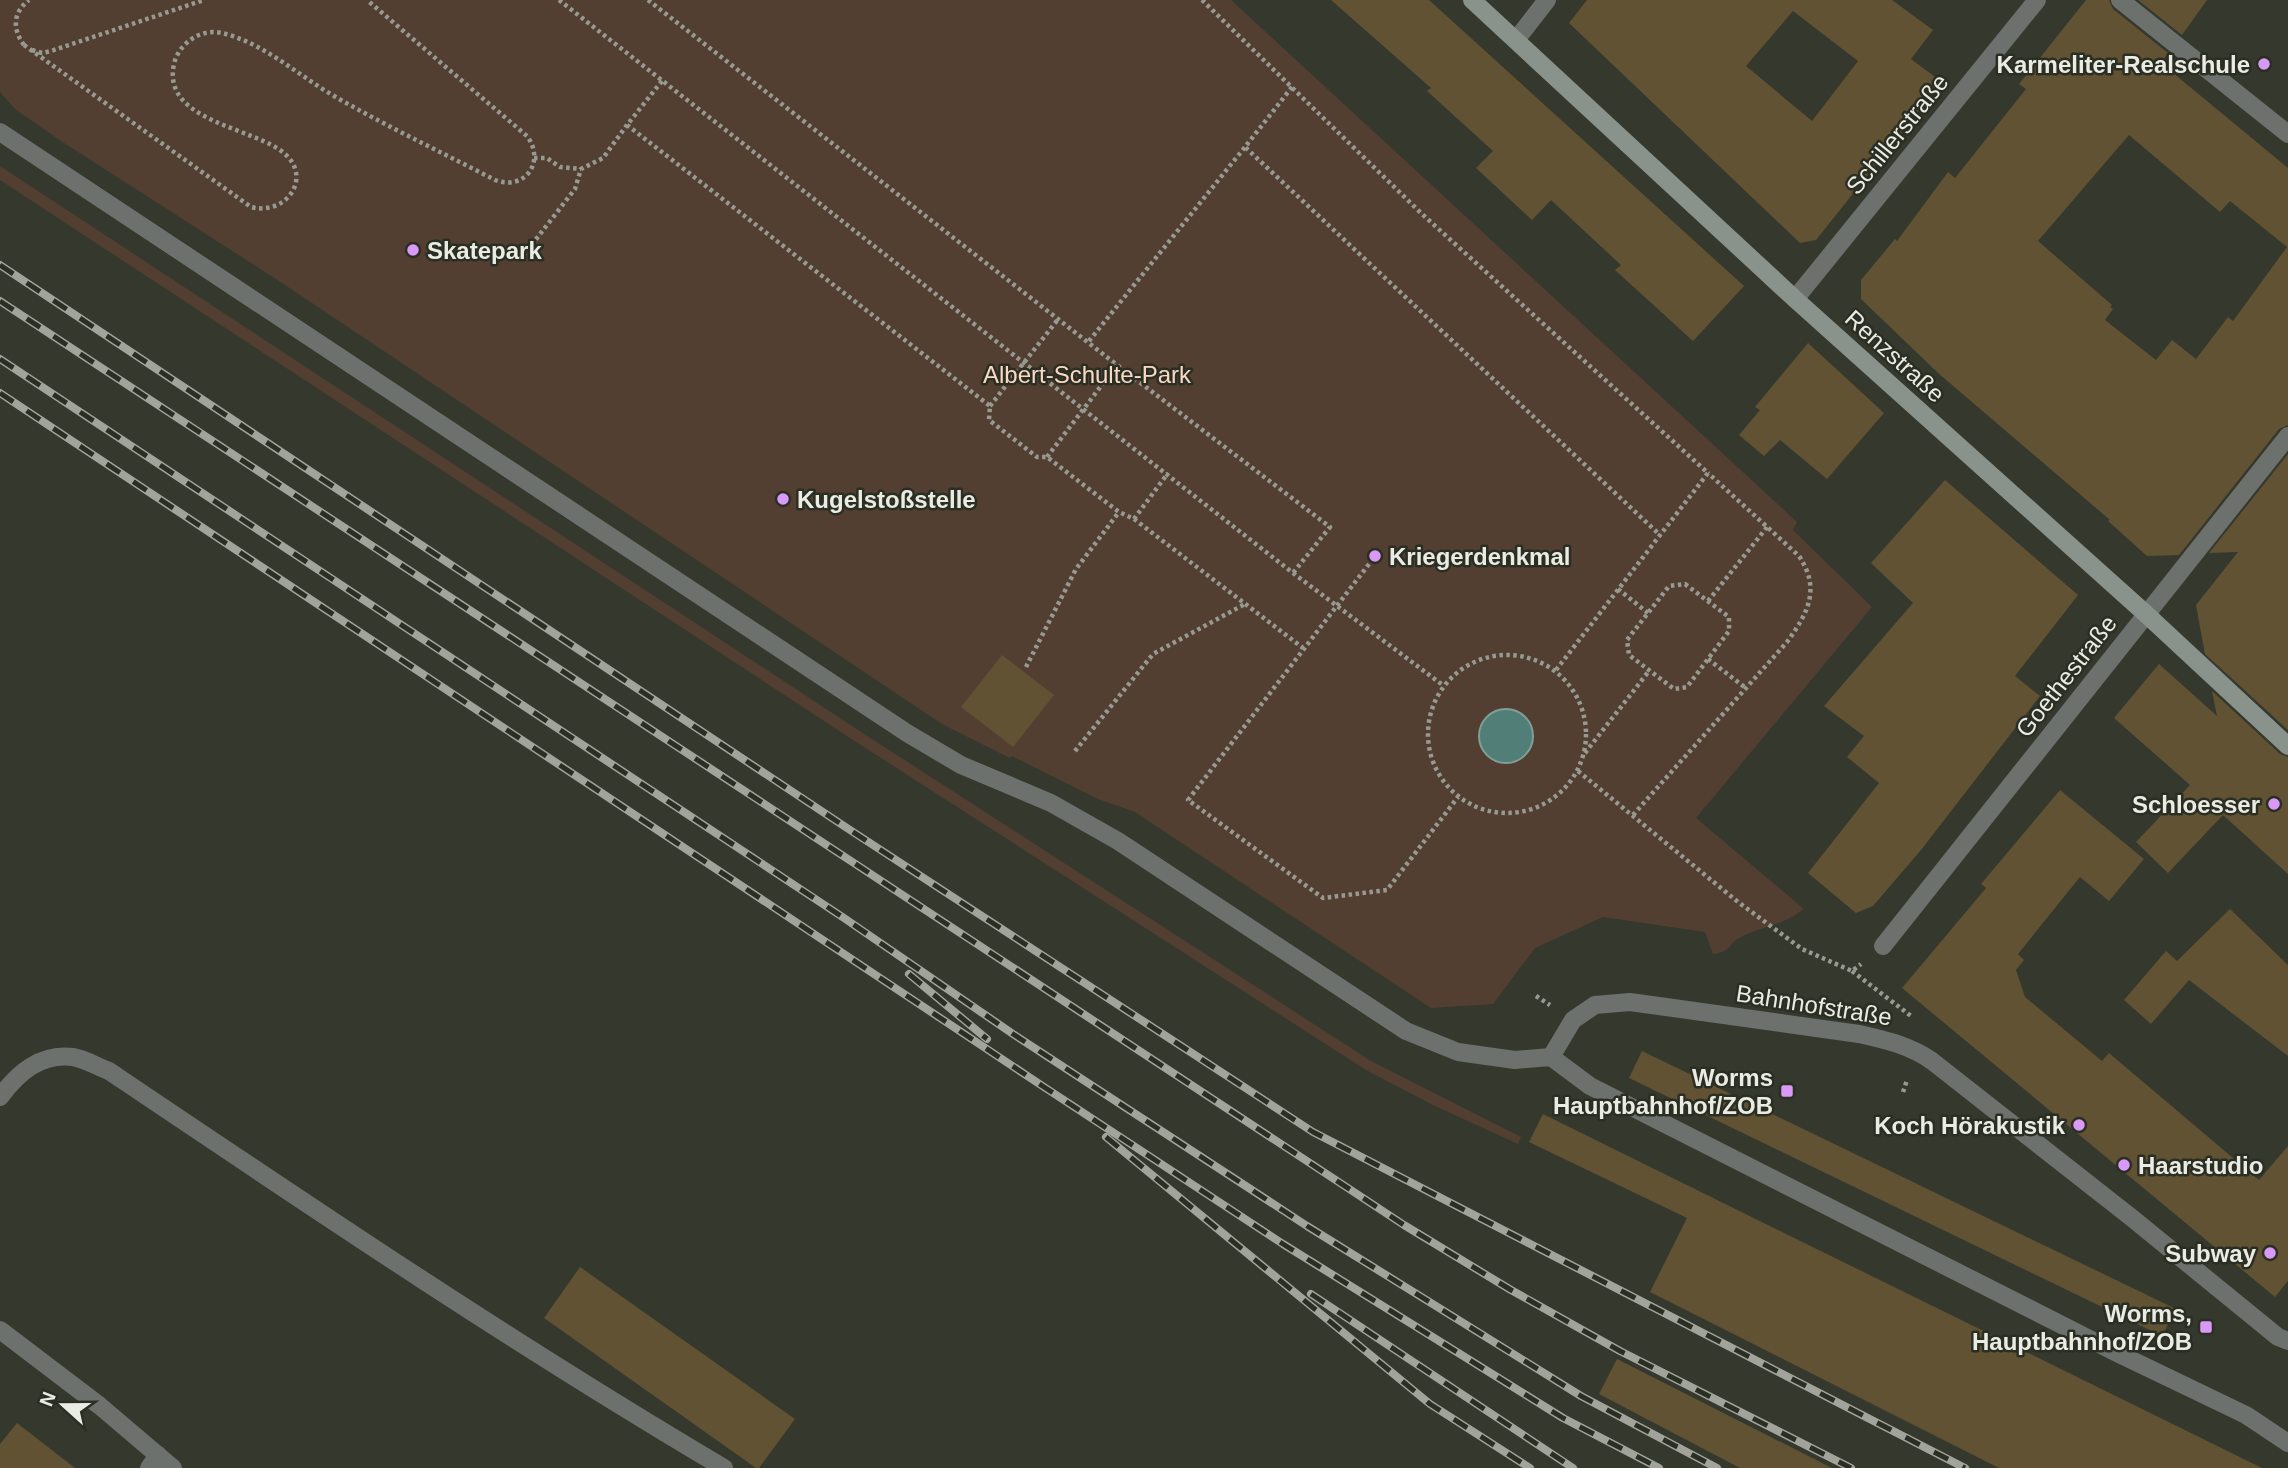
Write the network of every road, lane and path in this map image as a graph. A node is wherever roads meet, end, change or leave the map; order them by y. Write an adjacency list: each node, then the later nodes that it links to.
1 (29, 0): 12 (path)
2 (204, 0): 12 (path)
3 (367, 0): 19 (path)
4 (559, 0): 13 (path)
5 (648, 0): 23 (path)
6 (1202, 0): 14 (path)
7 (1472, 0): 11 (street, Renzstraße)
8 (1547, 0): 11 (street)
9 (2037, 0): 22 (street, Schillerstraße)
10 (2120, 0): 17 (street)
11 (1516, 40): 22 (street, Renzstraße)
12 (24, 45): 19 (path)
13 (662, 81): 15 (path); 25 (path)
14 (1292, 87): 18 (path); 32 (path)
15 (627, 125): 20 (path); 27 (path)
16 (0, 132): 61 (street)
17 (2288, 134)
18 (1245, 147): 24 (path); 36 (path)
19 (534, 158): 20 (path)
20 (581, 169): 21 (path)
21 (523, 256)
22 (1795, 299): 44 (street, Renzstraße)
23 (1059, 318): 24 (path); 25 (path)
24 (1089, 341): 26 (path)
25 (1024, 362): 27 (path); 28 (path)
26 (1117, 365): 28 (path); 38 (path)
27 (990, 406): 30 (path)
28 (1083, 408): 30 (path); 31 (path)
29 (2288, 436): 44 (street, Goethestraße)
30 (1047, 457): 33 (path)
31 (1168, 473): 34 (path); 38 (path)
32 (1708, 473): 35 (path); 36 (path)
33 (1118, 512): 34 (path); 47 (path)
34 (1134, 519): 41 (path)
35 (1768, 526): 40 (path); 51 (path)
36 (1660, 535): 39 (path)
37 (1370, 564): 42 (path)
38 (1293, 573): 42 (path)
39 (1618, 589): 43 (path); 48 (path)
40 (1708, 601): 43 (path); 46 (path)
41 (1245, 604): 45 (path); 53 (path)
42 (1337, 605): 45 (path); 50 (path)
43 (1648, 613): 49 (path)
44 (2146, 614): 52 (street, Renzstraße); 58 (street, Goethestraße)
45 (1303, 648): 56 (path)
46 (1709, 659): 49 (path); 51 (path)
47 (1026, 667)
48 (1556, 670): 50 (path); 54 (path)
49 (1649, 671): 54 (path)
50 (1444, 686): 56 (path)
51 (1747, 689): 57 (path)
52 (2288, 746)
53 (1075, 751)
54 (1584, 754): 55 (path)
55 (1578, 771): 56 (path); 57 (path)
56 (1458, 797)
57 (1633, 816): 59 (path)
58 (1884, 947): 59 (path)
59 (1852, 971): 60 (path)
60 (1916, 1019)
61 (1551, 1057): 64 (street, Bahnhofstraße); 65 (street)
62 (0, 1097): 68 (street)
63 (0, 1331): 66 (street)
64 (2288, 1341)
65 (2288, 1443)
66 (153, 1462): 67 (street)
67 (173, 1468)
68 (724, 1468)

